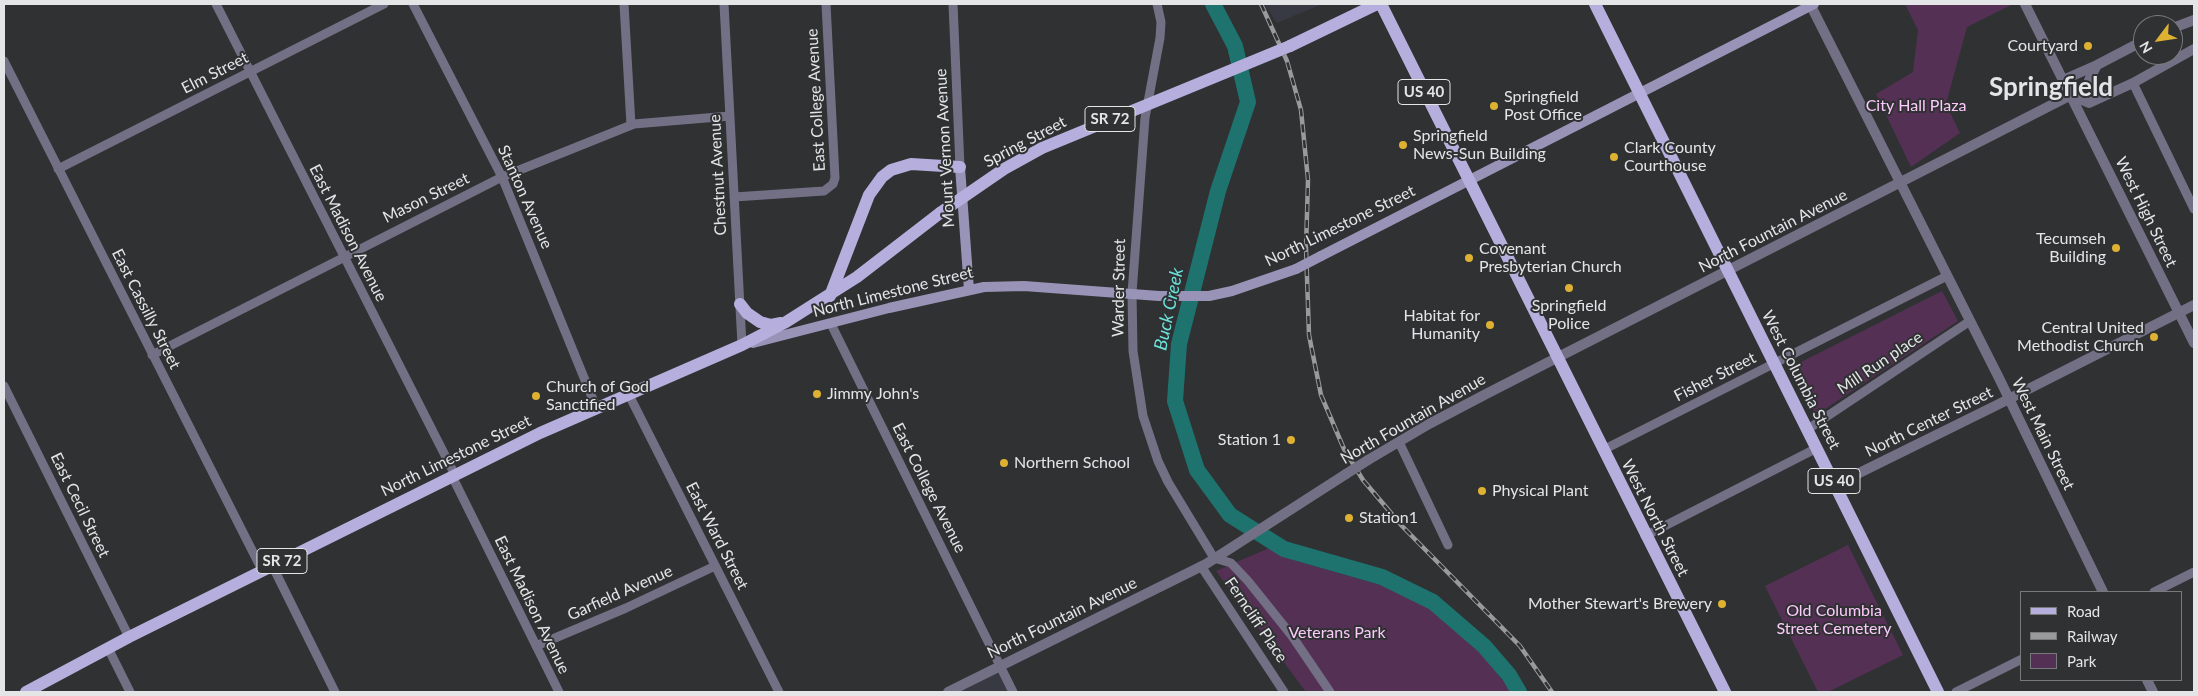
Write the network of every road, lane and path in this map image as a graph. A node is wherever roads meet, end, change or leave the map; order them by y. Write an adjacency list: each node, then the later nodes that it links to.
1 (216, 4): 17 (street, East Madison Avenue)
2 (384, 4): 17 (street, Elm Street)
3 (413, 4): 27 (street, Stanton Avenue)
4 (624, 4): 24 (street)
5 (724, 4): 23 (street, Chestnut Avenue)
6 (826, 4): 30 (street, East College Avenue)
7 (953, 4): 25 (street, Mount Vernon Avenue)
8 (1157, 4): 36 (street, Warder Street)
9 (1379, 4): 28 (main road, US 40); 37 (main road, Spring Street / SR 72, bridge)
10 (1595, 4): 20 (main road, US 40)
11 (1812, 4): 20 (main road, North Limestone Street); 29 (street, West Main Street)
12 (2025, 4): 18 (street, West High Street)
13 (2133, 46): 16 (street)
14 (2194, 49): 19 (street)
15 (4, 61): 26 (street, East Cassilly Street)
16 (2098, 65): 18 (street); 22 (street)
17 (250, 72): 26 (street, Elm Street); 32 (street, East Madison Avenue)
18 (2063, 80): 21 (street, West High Street)
19 (2133, 83): 22 (street); 31 (street)
20 (1640, 92): 28 (main road, North Limestone Street); 33 (main road, US 40)
21 (2071, 95): 22 (street); 29 (street, North Fountain Avenue); 40 (street, West High Street)
22 (2102, 96)
23 (730, 116): 24 (street, Mason Street); 30 (street, Chestnut Avenue)
24 (630, 125): 27 (street, Mason Street)
25 (960, 168): 35 (main road, Mount Vernon Avenue); 37 (main road)
26 (58, 169): 46 (street, East Cassilly Street)
27 (502, 177): 32 (street, Mason Street); 52 (street, Stanton Avenue)
28 (1468, 180): 36 (main road, North Limestone Street, bridge); 47 (main road, US 40)
29 (1900, 183): 33 (street, North Fountain Avenue); 34 (street, West Main Street)
30 (734, 197): 38 (street, Chestnut Avenue)
31 (2194, 209)
32 (343, 256): 46 (street, Mason Street); 57 (street, East Madison Avenue)
33 (1728, 270): 47 (street, North Fountain Avenue); 48 (main road, West Columbia Street / US 40)
34 (1947, 276): 41 (street, West Main Street); 48 (street, Fisher Street)
35 (969, 290): 36 (main road, North Limestone Street); 43 (main road, North Limestone Street)
36 (1132, 293): 61 (street, Warder Street)
37 (830, 296): 42 (main road, Spring Street / SR 72)
38 (740, 304): 42 (main road); 45 (street, Chestnut Avenue)
39 (2194, 305): 40 (street, North Center Street)
40 (2179, 313): 44 (street, West High Street); 51 (street, North Center Street)
41 (1970, 321): 51 (street, West Main Street); 53 (street, Mill Run place)
42 (786, 322): 45 (main road, Spring Street / SR 72)
43 (831, 324): 45 (main road, North Limestone Street); 72 (street, East College Avenue)
44 (2194, 343)
45 (742, 345): 50 (main road, North Limestone Street / SR 72)
46 (152, 355): 64 (street, East Cassilly Street)
47 (1557, 358): 54 (street, North Fountain Avenue); 56 (main road, West North Street / US 40)
48 (1775, 364): 53 (main road, West Columbia Street / US 40); 56 (street, Fisher Street)
49 (5, 392): 68 (street, East Cecil Street)
50 (628, 393): 52 (main road, North Limestone Street / SR 72); 62 (street, East Ward Street)
51 (2009, 399): 58 (street, North Center Street); 66 (street, West Main Street)
52 (596, 407): 57 (main road, North Limestone Street / SR 72)
53 (1808, 429): 55 (main road, West Columbia Street / US 40)
54 (1399, 442): 60 (street); 61 (street, North Fountain Avenue, bridge)
55 (1817, 448): 58 (main road, West Columbia Street / US 40); 59 (street)
56 (1603, 450): 59 (main road, West North Street / US 40)
57 (454, 476): 64 (main road, North Limestone Street / SR 72); 69 (street, East Madison Avenue)
58 (1834, 483): 83 (main road, West Columbia Street / US 40)
59 (1645, 536): 82 (main road, West North Street / US 40)
60 (1448, 545)
61 (1214, 558): 63 (street, North Fountain Avenue); 81 (street)
62 (715, 566): 69 (street, Garfield Avenue); 77 (street, East Ward Street)
63 (1201, 566): 72 (street, North Fountain Avenue); 80 (street, Ferncliff Place)
64 (267, 568): 68 (main road, North Limestone Street / SR 72); 75 (street, East Cassilly Street)
65 (2194, 572): 67 (street)
66 (2103, 591)
67 (2156, 591)
68 (129, 637): 70 (main road, North Limestone Street / SR 72)
69 (536, 646): 76 (street, East Madison Avenue)
70 (108, 648): 73 (main road, North Limestone Street / SR 72); 74 (street)
71 (2020, 660): 84 (street)
72 (1000, 666): 78 (street, North Fountain Avenue); 79 (street, East College Avenue)
73 (26, 692)
74 (130, 692)
75 (335, 692)
76 (559, 692)
77 (779, 692)
78 (948, 692)
79 (1013, 692)
80 (1284, 692)
81 (1330, 692)
82 (1725, 692)
83 (1938, 692)
84 (1956, 692)

